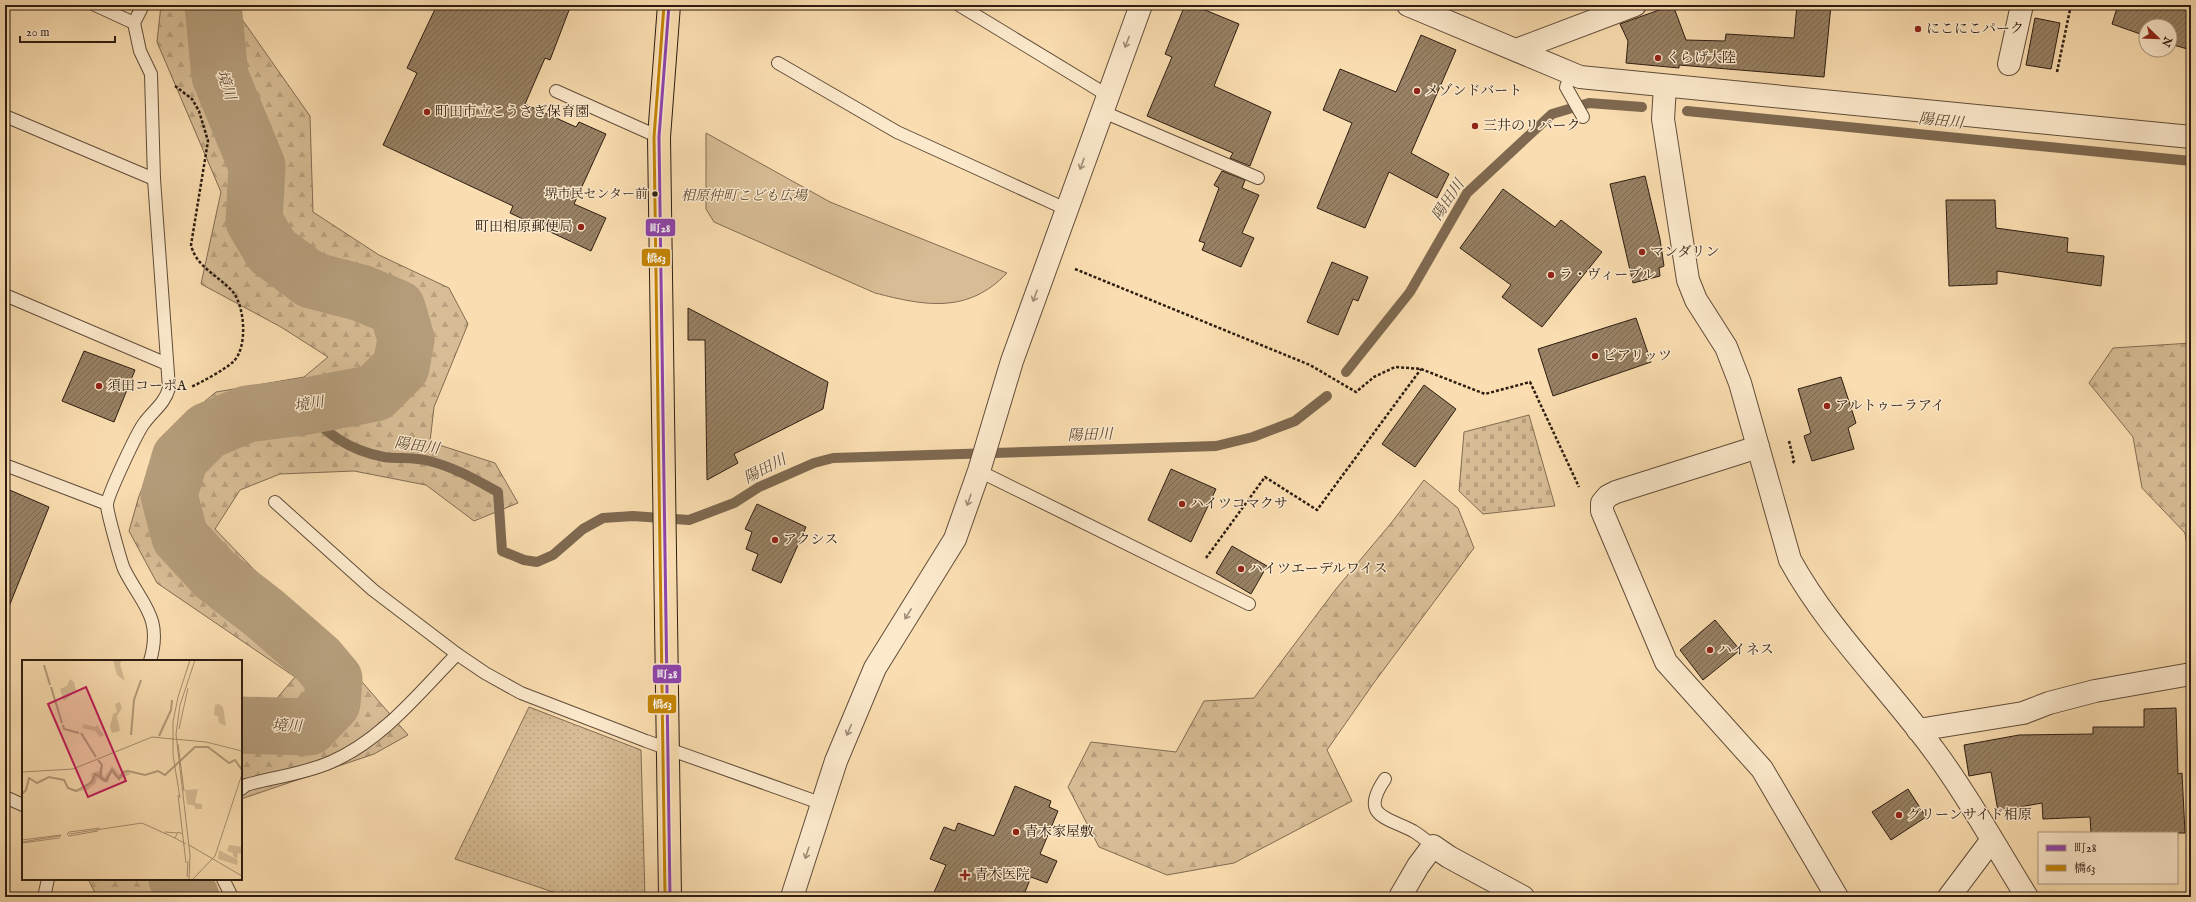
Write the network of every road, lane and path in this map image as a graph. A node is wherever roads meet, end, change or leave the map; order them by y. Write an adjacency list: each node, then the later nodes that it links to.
1 (95, 5): 10 (lane)
2 (143, 5): 10 (lane)
3 (669, 5): 22 (main road)
4 (959, 5): 19 (lane)
5 (1141, 5): 19 (street, one-way to 19)
6 (1408, 5): 11 (street)
7 (1635, 5): 11 (street)
8 (2022, 5): 13 (street)
9 (2071, 5): 14 (path)
10 (134, 23): 16 (lane)
11 (1516, 50): 15 (street)
12 (778, 63): 26 (lane)
13 (2010, 64)
14 (2057, 72)
15 (1571, 73): 17 (street); 21 (lane)
16 (151, 74): 25 (lane); 31 (path)
17 (1665, 86): 23 (street); 33 (street)
18 (556, 91): 22 (lane)
19 (1104, 103): 24 (lane); 26 (street, one-way to 26)
20 (5, 116): 25 (lane)
21 (1583, 117)
22 (659, 137): 46 (main road)
23 (2191, 137)
24 (1258, 178)
25 (154, 179): 29 (lane)
26 (1066, 209): 27 (street)
27 (1048, 259): 30 (path); 36 (street, one-way to 36)
28 (5, 295): 29 (lane)
29 (167, 364): 31 (lane)
30 (1421, 369): 38 (path); 40 (path)
31 (167, 396): 39 (lane)
32 (1789, 442): 34 (path)
33 (1758, 447): 38 (street); 45 (street)
34 (1794, 461)
35 (5, 465): 39 (lane)
36 (980, 467): 40 (lane); 50 (street, one-way to 50)
37 (275, 502): 42 (lane)
38 (1602, 503): 62 (street)
39 (107, 504): 43 (lane)
40 (1192, 576): 41 (lane)
41 (1249, 604)
42 (457, 654): 46 (lane); 48 (lane)
43 (150, 660)
44 (2191, 674): 45 (street)
45 (1918, 730): 52 (street)
46 (667, 747): 50 (lane); 58 (main road)
47 (1385, 779): 53 (lane)
48 (242, 787)
49 (5, 797): 51 (lane)
50 (823, 804): 59 (street, one-way to 59)
51 (22, 805)
52 (1992, 840): 63 (street); 64 (street)
53 (1433, 846): 60 (street); 61 (street)
54 (48, 880): 56 (lane)
55 (224, 880): 57 (lane)
56 (44, 897)
57 (232, 897)
58 (670, 897)
59 (792, 897)
60 (1400, 897)
61 (1523, 897)
62 (1837, 897)
63 (1949, 897)
64 (2027, 897)

